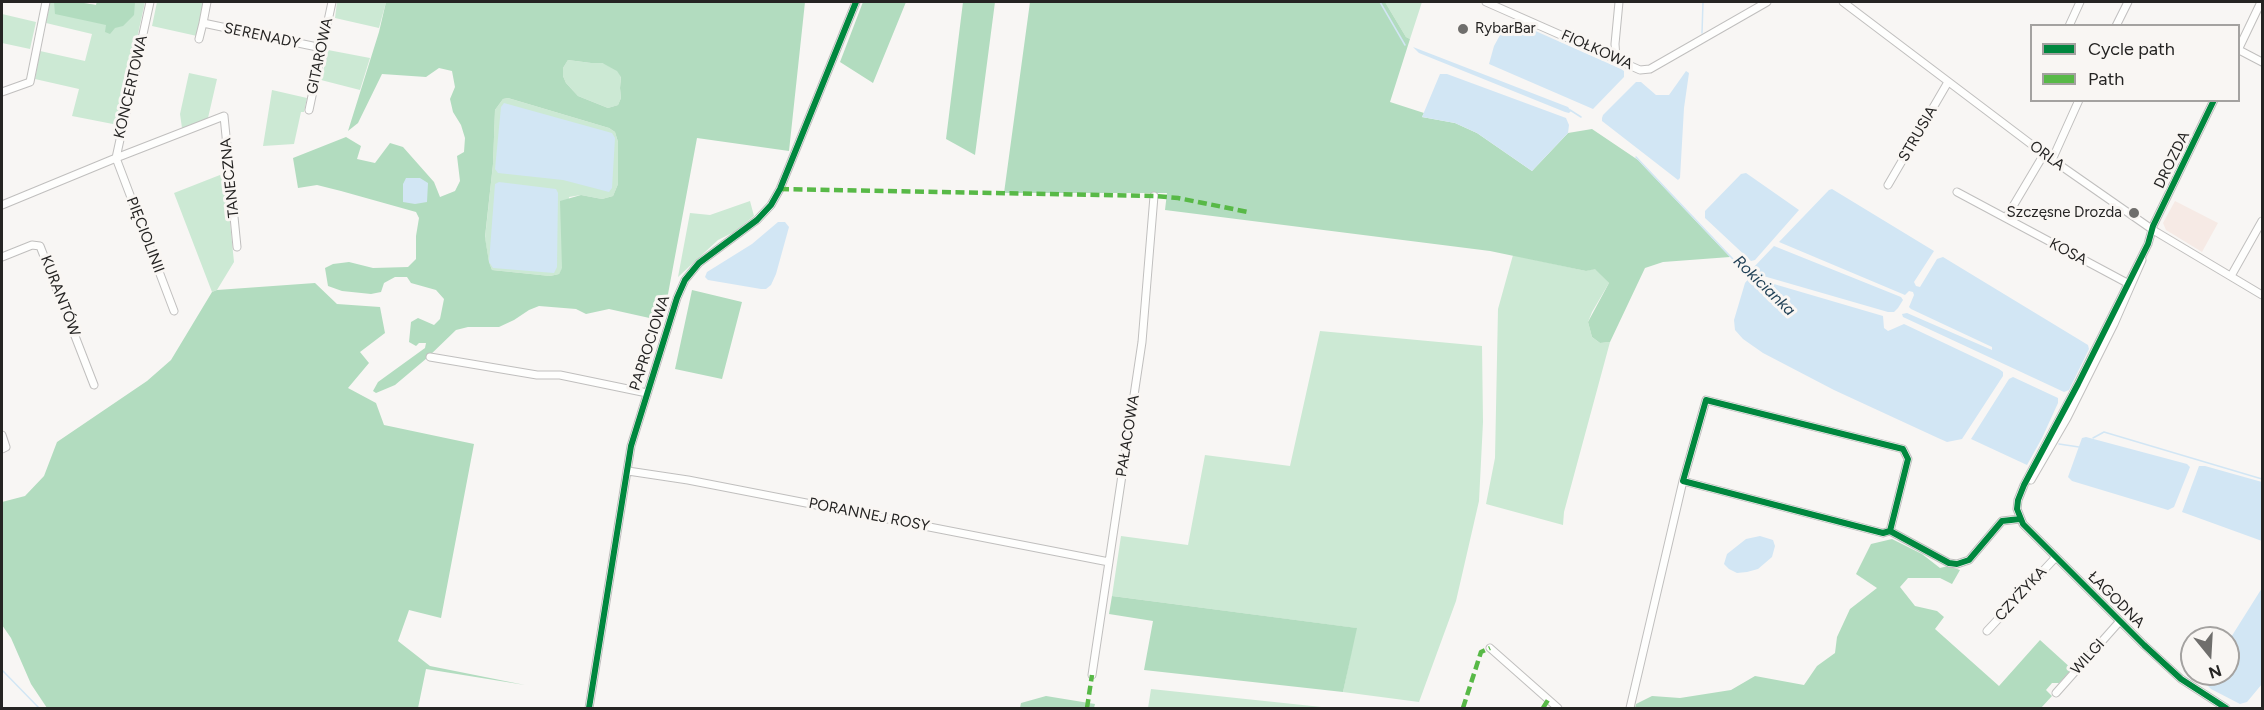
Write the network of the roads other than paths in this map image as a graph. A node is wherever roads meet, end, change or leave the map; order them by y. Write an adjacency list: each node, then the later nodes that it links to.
1 (46, 2): 23 (street)
2 (150, 2): 28 (street, KONCERTOWA)
3 (207, 2): 13 (street, SERENADY)
4 (332, 2): 17 (street, GITAROWA)
5 (855, 2): 45 (street, PAPROCIOWA)
6 (1486, 2): 20 (street, FIOŁKOWA)
7 (1619, 2): 20 (street)
8 (1767, 2): 20 (street, FIOŁKOWA)
9 (1843, 2): 22 (street, ORLA)
10 (2080, 2): 14 (street)
11 (2128, 2): 15 (street)
12 (2262, 2): 18 (street)
13 (203, 23): 16 (street, SERENADY); 17 (street, SERENADY)
14 (2070, 24)
15 (2117, 24)
16 (199, 39)
17 (321, 48): 26 (street, GITAROWA)
18 (2240, 48)
19 (2240, 51): 21 (street)
20 (1616, 58)
21 (2262, 62)
22 (1948, 82): 27 (street, ORLA); 30 (street, STRUSIA)
23 (2, 92)
24 (2078, 102): 29 (street)
25 (2213, 102): 36 (street, DROZDA)
26 (309, 110)
27 (2043, 154): 29 (street, ORLA); 34 (street)
28 (116, 158): 33 (street, KONCERTOWA); 37 (street, TANECZNA); 42 (street, PIĘCIOLINII)
29 (2052, 160): 36 (street, ORLA)
30 (1888, 185)
31 (1957, 192): 34 (street, KOSA)
32 (1154, 196): 53 (street, PAŁACOWA)
33 (2, 205)
34 (2006, 218): 40 (street, KOSA)
35 (2262, 221): 39 (street)
36 (2153, 230): 39 (street, ORLA); 40 (street)
37 (237, 247)
38 (2, 257): 44 (street, KURANTÓW)
39 (2231, 276): 41 (street, ORLA)
40 (2129, 284): 50 (street)
41 (2262, 295)
42 (174, 312)
43 (430, 357): 45 (street)
44 (94, 385)
45 (646, 393): 48 (street, PAPROCIOWA)
46 (2, 435): 47 (street)
47 (2, 449)
48 (628, 471): 53 (street, PORANNEJ ROSY); 59 (street, PAPROCIOWA)
49 (1683, 481): 51 (street); 51 (street); 61 (street)
50 (2020, 519): 51 (street); 52 (street, ŁAGODNA)
51 (1890, 531)
52 (2056, 557): 54 (street, ŁAGODNA); 55 (street, CZYŻYKA)
53 (1109, 562): 57 (street, PAŁACOWA)
54 (2120, 621): 58 (street, WILGI); 62 (street, ŁAGODNA)
55 (1987, 631)
56 (1490, 648): 60 (street)
57 (1092, 675)
58 (2056, 693)
59 (589, 708)
60 (1557, 708)
61 (1630, 708)
62 (2226, 708)

